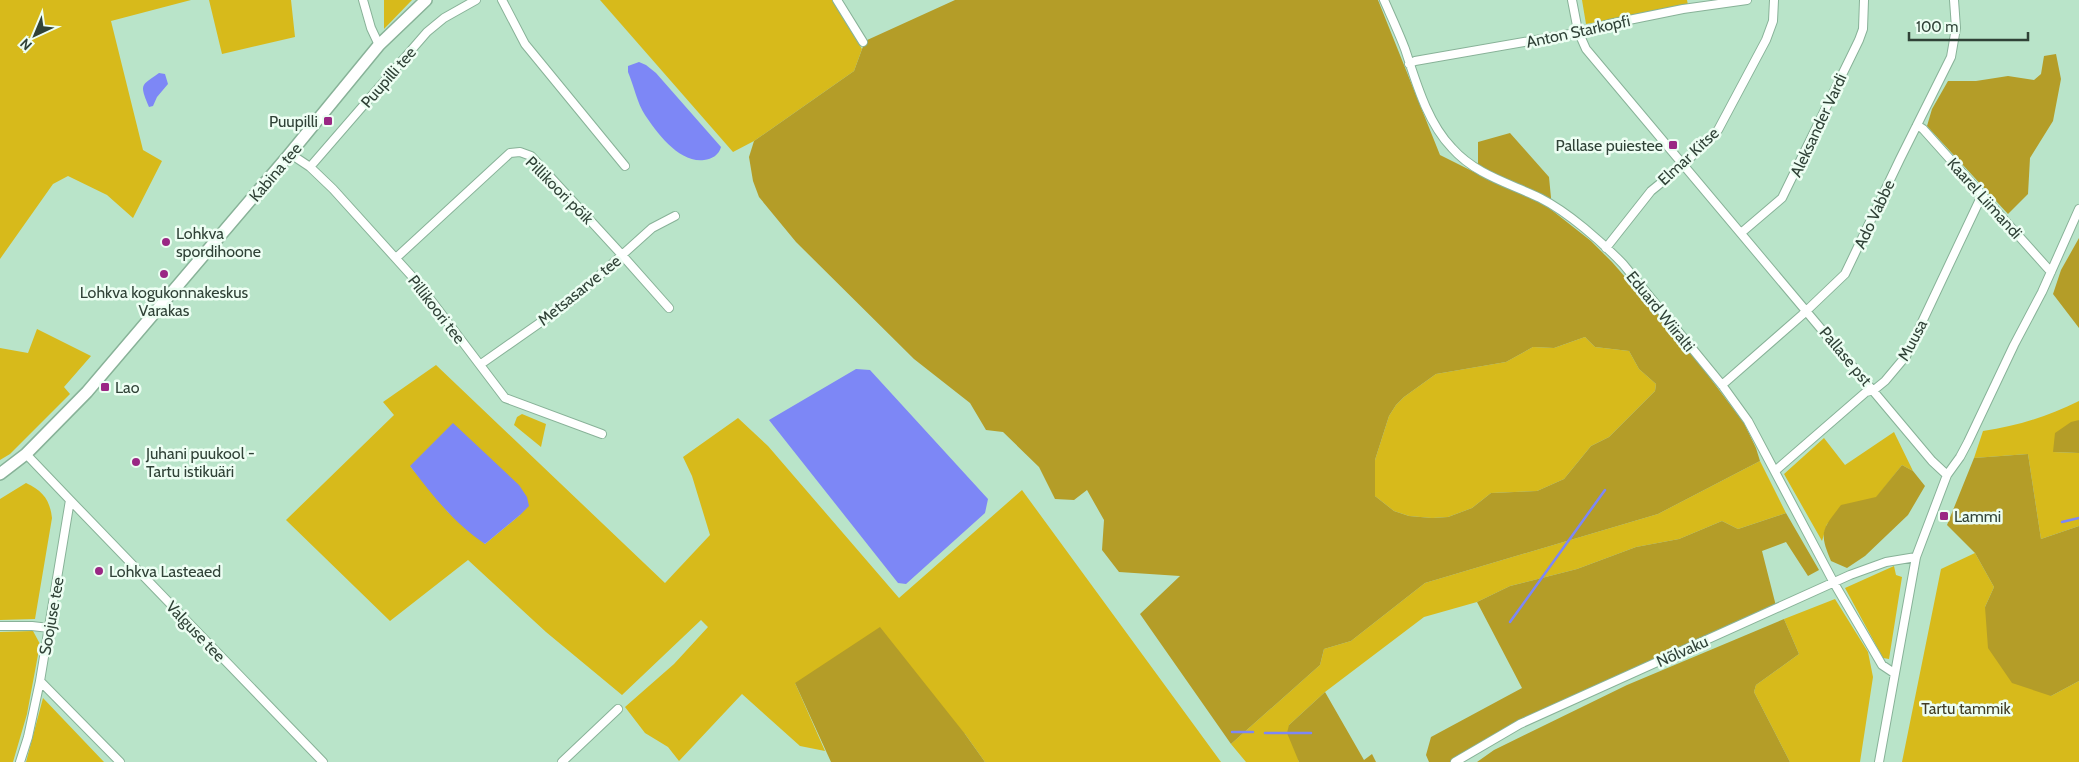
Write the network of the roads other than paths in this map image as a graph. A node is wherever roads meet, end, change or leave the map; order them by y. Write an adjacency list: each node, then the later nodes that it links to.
1 (363, 0): 15 (street)
2 (426, 0): 15 (street, Kabina tee)
3 (476, 0): 21 (street, Puupilli tee)
4 (502, 0): 20 (street)
5 (838, 0): 14 (street)
6 (1384, 0): 16 (street, Eduard Wiiralti)
7 (1572, 0): 13 (street, Pallase pst)
8 (1747, 0): 12 (street, Anton Starkopfi)
9 (1774, 0): 19 (street, Elmar Kitse)
10 (1864, 0): 25 (street, Aleksander Vardi)
11 (1954, 0): 17 (street, Ado Vabbe)
12 (1691, 4): 13 (street, Anton Starkopfi)
13 (1578, 32): 16 (street, Anton Starkopfi); 19 (street, Pallase pst)
14 (862, 42)
15 (379, 45): 18 (street, Kabina tee)
16 (1409, 64): 26 (street, Eduard Wiiralti)
17 (1917, 125): 22 (street, Kaarel Liimandi); 31 (street, Ado Vabbe)
18 (288, 156): 21 (street, Pillikoori tee); 36 (street, Kabina tee)
19 (1683, 165): 25 (street, Pallase pst); 26 (street, Elmar Kitse)
20 (625, 166)
21 (310, 167): 28 (street, Pillikoori tee)
22 (1982, 195): 29 (street, Kaarel Liimandi); 34 (street, Muusa)
23 (2079, 209): 29 (street)
24 (676, 216): 27 (street, Metsasarve tee)
25 (1741, 233): 31 (street, Pallase pst)
26 (1606, 248): 33 (street, Eduard Wiiralti)
27 (622, 255): 28 (street, Pillikoori põik); 30 (street, Pillikoori põik); 32 (street, Metsasarve tee)
28 (396, 258): 32 (street, Pillikoori tee)
29 (2051, 272): 39 (street)
30 (669, 308)
31 (1807, 310): 33 (street, Ado Vabbe); 34 (street, Pallase pst)
32 (481, 364): 35 (street, Pillikoori tee)
33 (1722, 385): 37 (street, Eduard Wiiralti)
34 (1874, 390): 37 (street, Muusa); 39 (street, Pallase pst)
35 (602, 434)
36 (26, 454): 38 (street, Kabina tee); 40 (street)
37 (1775, 471): 42 (street, Eduard Wiiralti)
38 (0, 474)
39 (1946, 475): 41 (street)
40 (70, 500): 44 (street, Soojuse tee); 50 (street, Valguse tee)
41 (1916, 557): 42 (street, Nõlvaku); 45 (street)
42 (1834, 583): 45 (street, Eduard Wiiralti); 52 (street, Nõlvaku)
43 (0, 626): 44 (street)
44 (49, 628): 46 (street, Soojuse tee)
45 (1894, 673): 53 (street)
46 (40, 681): 48 (street, Soojuse tee); 49 (street)
47 (618, 709): 51 (street)
48 (20, 762)
49 (120, 762)
50 (322, 762)
51 (562, 762)
52 (1455, 762)
53 (1879, 762)

